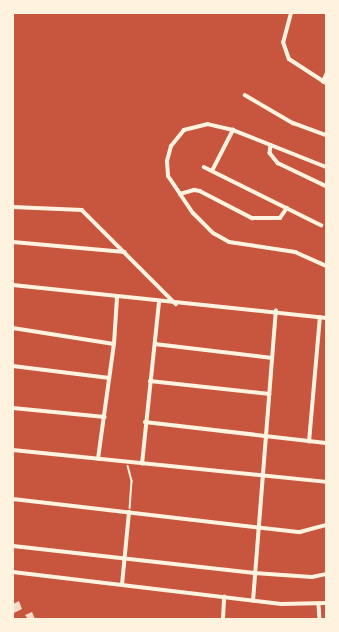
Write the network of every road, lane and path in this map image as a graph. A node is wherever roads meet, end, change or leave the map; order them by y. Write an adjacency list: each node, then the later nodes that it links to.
1 (291, 13): 3 (street)
2 (326, 75): 3 (street)
3 (324, 82)
4 (246, 95): 6 (street)
5 (233, 130): 7 (street); 10 (street); 12 (street)
6 (326, 135)
7 (272, 145): 9 (street); 11 (street)
8 (204, 167): 10 (street)
9 (326, 167)
10 (212, 171): 14 (street)
11 (326, 186)
12 (180, 194): 14 (street); 18 (street)
13 (13, 207): 17 (street)
14 (287, 208): 15 (street)
15 (321, 225)
16 (13, 242): 17 (street)
17 (125, 252): 22 (street)
18 (326, 266)
19 (13, 285): 20 (street)
20 (117, 298): 21 (street); 27 (street)
21 (159, 302): 22 (street); 28 (street)
22 (176, 304): 23 (street)
23 (276, 311): 24 (street); 29 (street)
24 (320, 317): 25 (street); 38 (street)
25 (326, 318)
26 (13, 328): 27 (street)
27 (114, 344): 31 (street)
28 (155, 344): 29 (street); 32 (street)
29 (272, 358): 33 (street)
30 (13, 366): 31 (street)
31 (109, 378): 35 (street)
32 (150, 381): 33 (street); 36 (street)
33 (269, 394): 37 (street)
34 (13, 408): 35 (street)
35 (105, 417): 41 (street)
36 (145, 422): 37 (street); 43 (street)
37 (264, 436): 38 (street); 44 (street)
38 (309, 442): 39 (street)
39 (326, 443)
40 (13, 450): 41 (street)
41 (98, 459): 42 (street)
42 (128, 463): 43 (street); 47 (path)
43 (142, 464): 44 (street)
44 (264, 476): 45 (street); 49 (street)
45 (326, 482)
46 (13, 498): 47 (street)
47 (129, 512): 49 (street); 51 (street)
48 (326, 525): 49 (street)
49 (259, 526): 53 (street)
50 (13, 546): 51 (street)
51 (124, 558): 53 (street); 55 (street)
52 (13, 572): 55 (street)
53 (254, 573): 54 (street); 57 (street)
54 (326, 574)
55 (122, 585): 56 (street)
56 (224, 597): 57 (street); 60 (street)
57 (253, 601): 59 (street)
58 (326, 603): 59 (street)
59 (319, 605): 61 (street)
60 (222, 619)
61 (320, 619)

